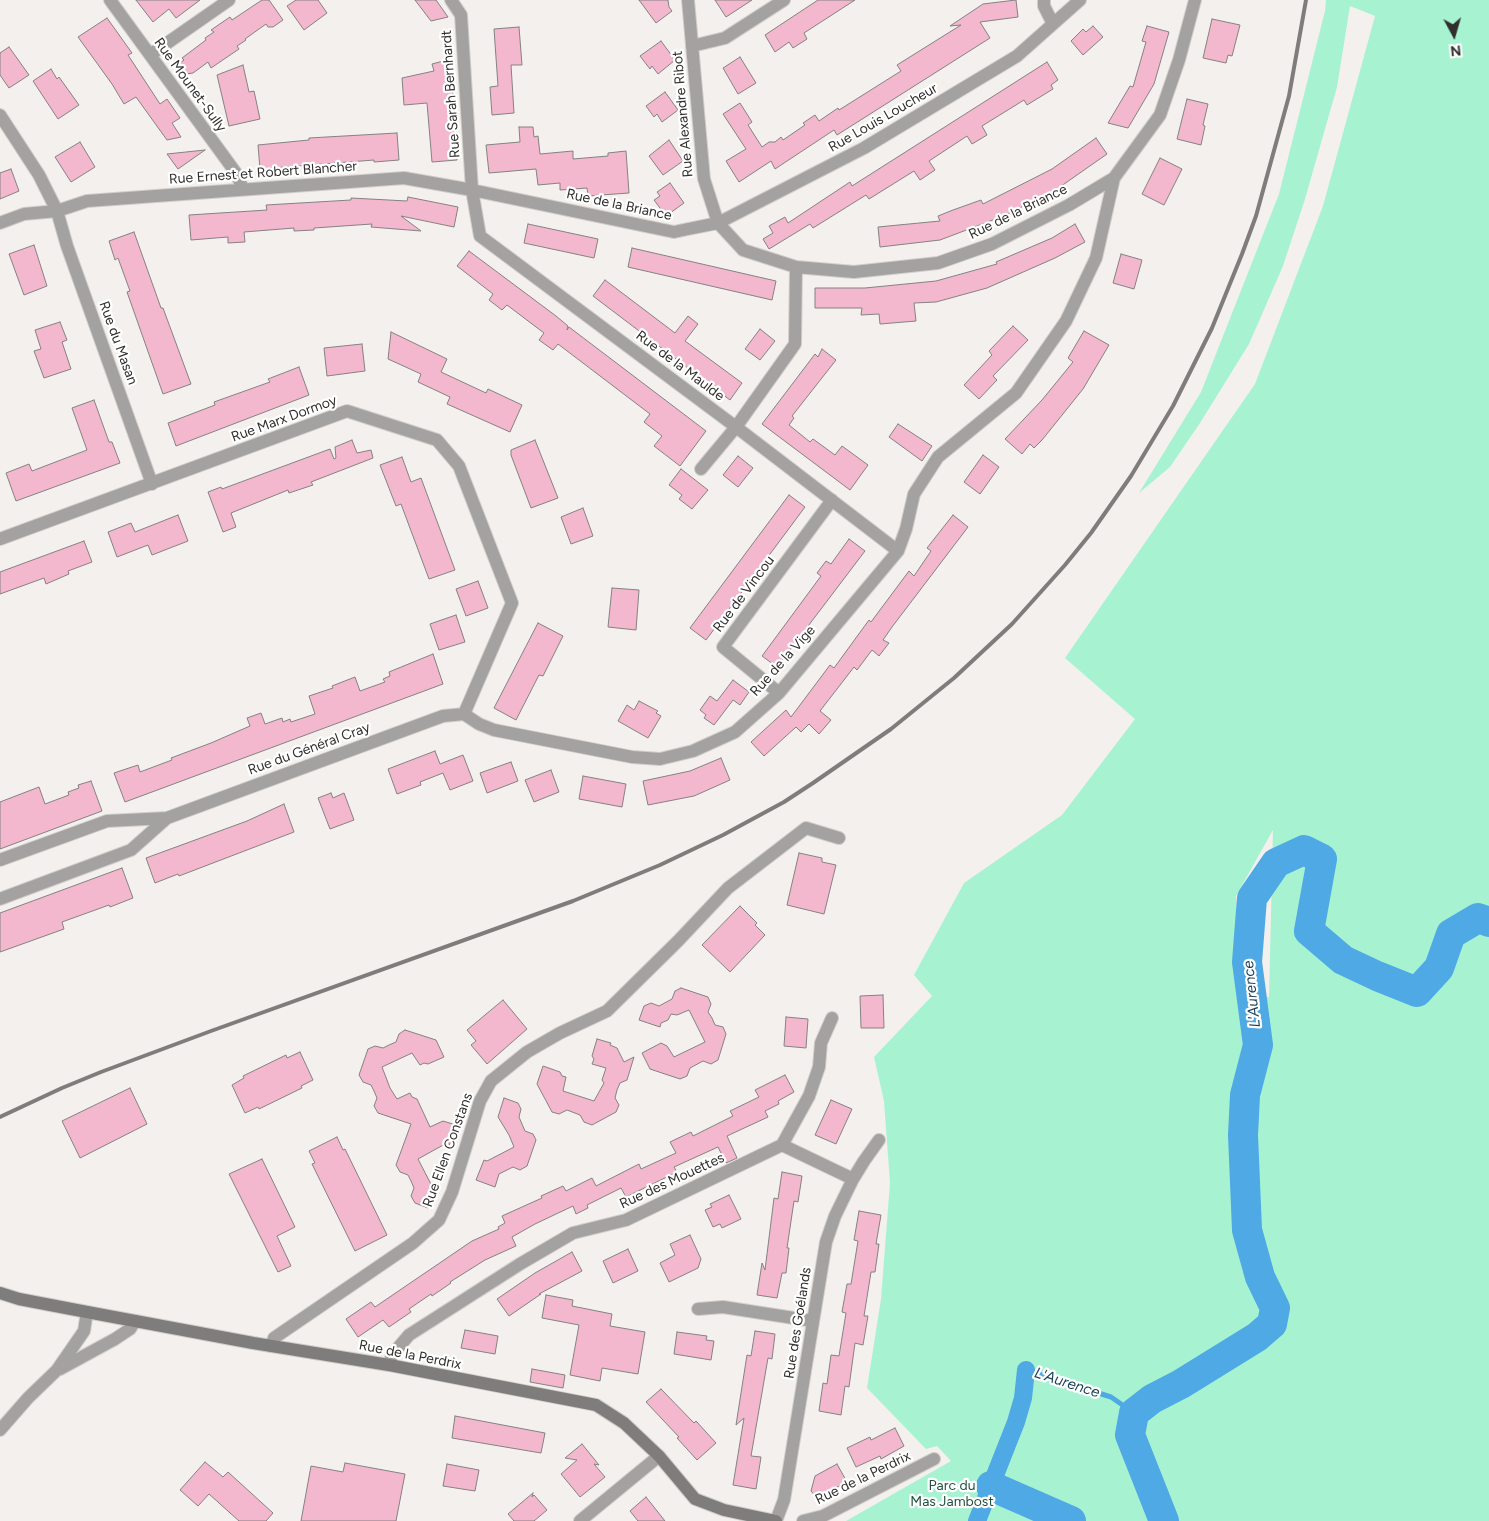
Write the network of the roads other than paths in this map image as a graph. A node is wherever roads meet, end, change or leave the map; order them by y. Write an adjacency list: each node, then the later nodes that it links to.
1 (110, 0): 11 (street, Rue Mounet-Sully)
2 (229, 0): 11 (street)
3 (451, 0): 15 (street, Rue Sarah Bernhardt)
4 (688, 0): 10 (street, Rue Alexandre Ribot)
5 (784, 0): 10 (street)
6 (1044, 0): 9 (street)
7 (1080, 0): 9 (street, Rue Louis Loucheur)
8 (1195, 0): 13 (street)
9 (1053, 24): 18 (street, Rue Louis Loucheur)
10 (692, 46): 18 (street, Rue Alexandre Ribot)
11 (150, 55): 14 (street, Rue Mounet-Sully)
12 (0, 115): 16 (street, Rue du Masan)
13 (1114, 178): 19 (street, Rue de la Briance); 25 (street, Rue de la Vige)
14 (242, 189): 15 (street, Rue Ernest et Robert Blancher); 16 (street, Rue Ernest et Robert Blancher)
15 (472, 190): 18 (street, Rue de la Briance); 20 (street, Rue de la Maulde)
16 (57, 211): 17 (street, Rue Ernest et Robert Blancher); 22 (street, Rue du Masan)
17 (0, 223)
18 (718, 223): 19 (street, Rue de la Briance)
19 (796, 267): 20 (street)
20 (736, 427): 21 (street); 23 (street, Rue de la Maulde)
21 (701, 469)
22 (152, 484): 24 (street, Rue Marx Dormoy); 27 (street, Rue Marx Dormoy)
23 (832, 500): 25 (street, Rue de la Maulde); 26 (street, Rue de Vincou)
24 (0, 539)
25 (898, 551): 26 (street, Rue de la Vige)
26 (779, 693): 27 (street, Rue de la Vige)
27 (464, 714): 28 (street, Rue du Général Cray)
28 (167, 818): 30 (street, Rue du Général Cray); 31 (street, Rue du Général Cray)
29 (839, 838): 41 (street, Rue Ellen Constans)
30 (0, 860)
31 (0, 900)
32 (832, 1018): 34 (street)
33 (879, 1140): 35 (street, Rue des Goélands)
34 (782, 1145): 35 (street); 42 (street, Rue des Mouettes)
35 (853, 1178): 40 (street, Rue des Goélands)
36 (0, 1293): 38 (street, Rue de la Perdrix)
37 (698, 1309): 40 (street)
38 (87, 1312): 39 (street, Rue de la Perdrix); 43 (street)
39 (135, 1321): 41 (street, Rue de la Perdrix); 43 (street)
40 (813, 1321): 48 (street, Rue des Goélands)
41 (271, 1346): 42 (street, Rue de la Perdrix)
42 (389, 1365): 45 (street, Rue de la Perdrix)
43 (57, 1370): 44 (street)
44 (0, 1430)
45 (659, 1456): 47 (street); 48 (street, Rue de la Perdrix)
46 (934, 1459): 49 (street, Rue de la Perdrix)
47 (580, 1521)
48 (776, 1521)
49 (803, 1521)

